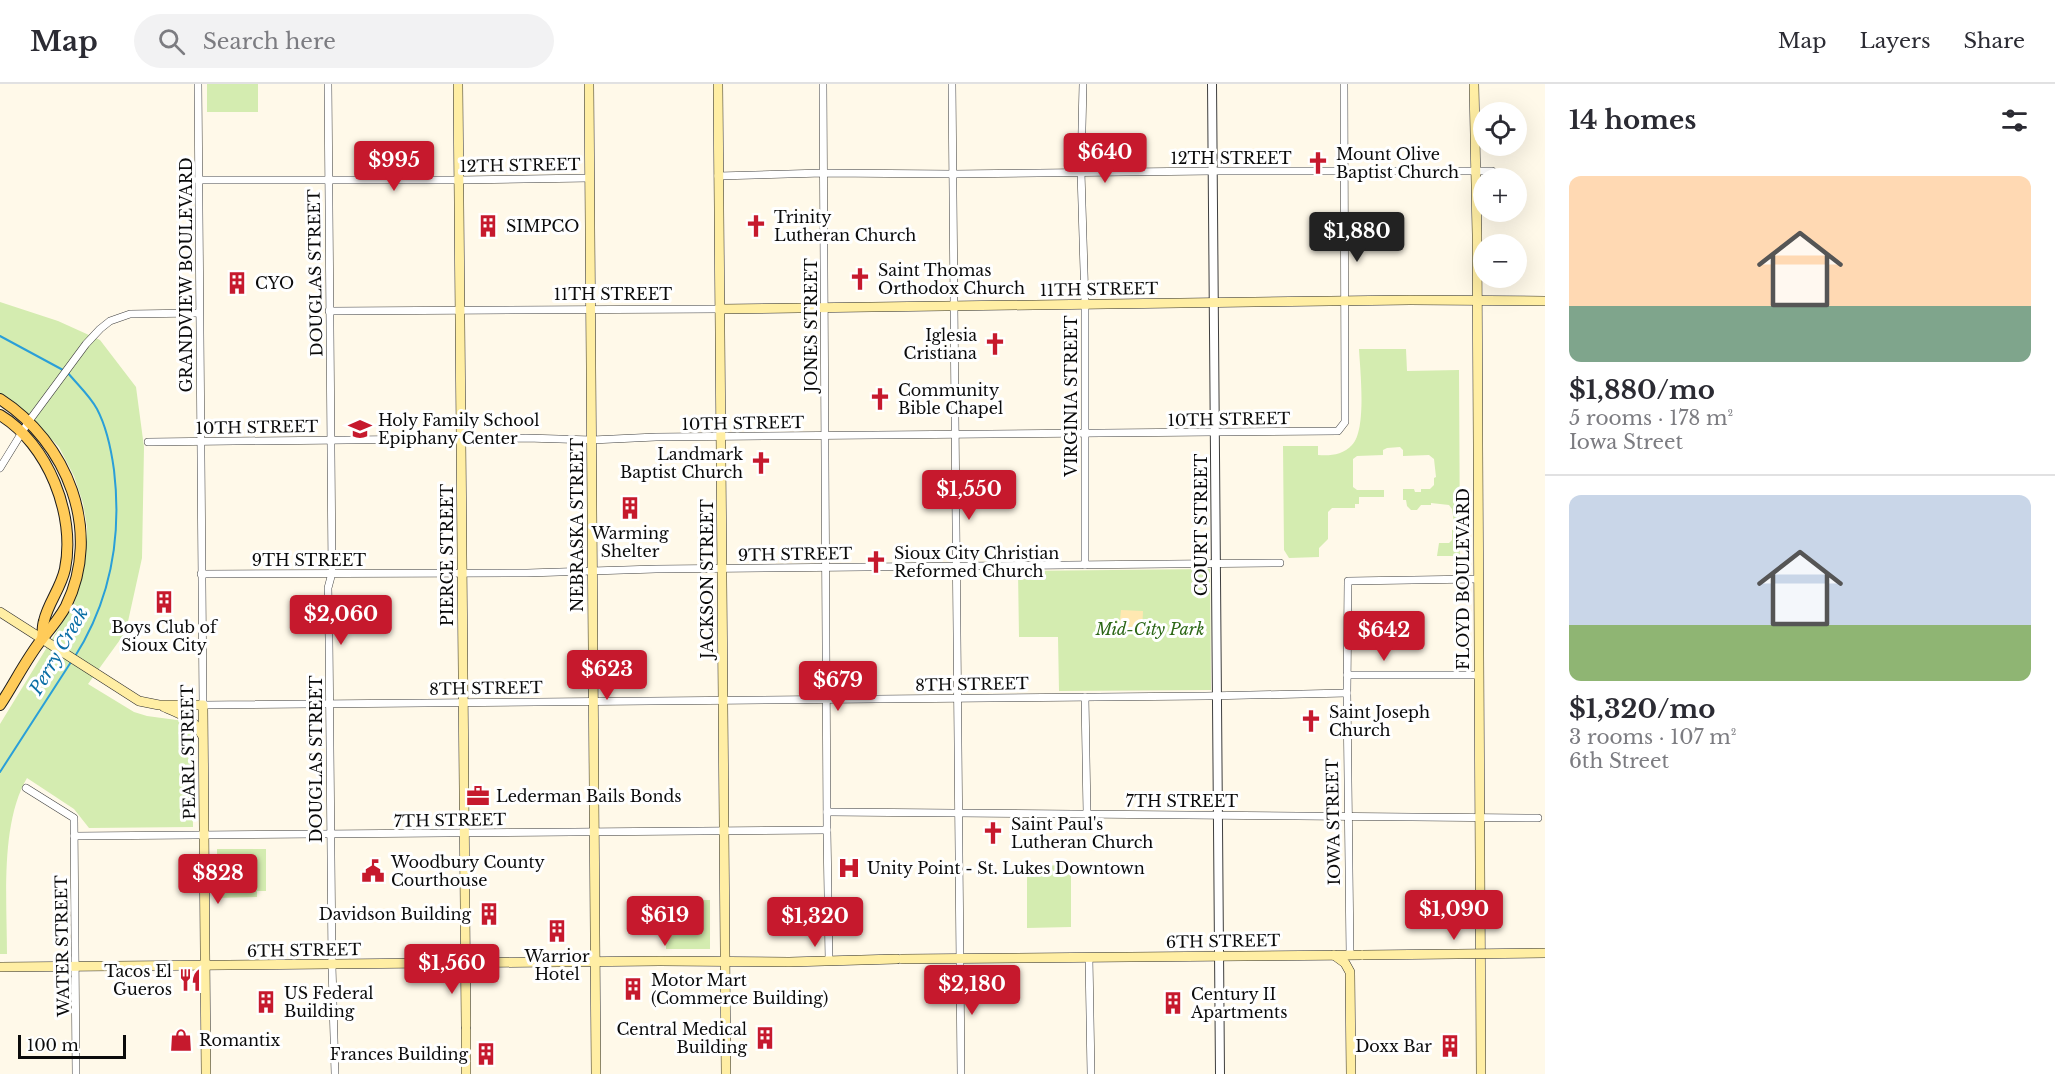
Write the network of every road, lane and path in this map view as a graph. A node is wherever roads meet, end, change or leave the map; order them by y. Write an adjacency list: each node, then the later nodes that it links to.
1 (198, 84): 22 (street, GRANDVIEW BOULEVARD)
2 (328, 84): 21 (street, DOUGLAS STREET)
3 (458, 84): 23 (main road, PIERCE STREET)
4 (589, 84): 20 (main road, NEBRASKA STREET)
5 (718, 84): 19 (main road, JACKSON STREET)
6 (823, 84): 17 (street, JONES STREET)
7 (952, 84): 18 (street)
8 (1083, 84): 16 (street, VIRGINIA STREET)
9 (1212, 84): 13 (street, COURT STREET)
10 (1344, 84): 14 (street)
11 (1474, 84): 12 (main road, FLOYD BOULEVARD)
12 (1475, 168)
13 (1213, 171): 14 (street, 12TH STREET); 16 (street, 12TH STREET); 28 (street, COURT STREET)
14 (1344, 171): 15 (street, 12TH STREET); 25 (street)
15 (1473, 171)
16 (1082, 172): 18 (street, 12TH STREET); 29 (street, VIRGINIA STREET)
17 (823, 173): 18 (street, 12TH STREET); 19 (street, 12TH STREET); 31 (street, JONES STREET)
18 (953, 174): 30 (street)
19 (718, 176): 33 (main road, JACKSON STREET)
20 (590, 178): 23 (street, 12TH STREET); 32 (main road, NEBRASKA STREET)
21 (328, 179): 22 (street, 12TH STREET); 23 (street, 12TH STREET); 35 (street, DOUGLAS STREET)
22 (198, 180): 36 (street, GRANDVIEW BOULEVARD)
23 (459, 180): 34 (main road, PIERCE STREET)
24 (1475, 222): 27 (main road, FLOYD BOULEVARD)
25 (1345, 301): 27 (main road, 11TH STREET); 28 (main road, 11TH STREET); 40 (street, 10TH STREET)
26 (1545, 301): 27 (main road, 11TH STREET)
27 (1476, 302): 62 (main road, FLOYD BOULEVARD)
28 (1215, 303): 29 (main road, 11TH STREET); 40 (street, COURT STREET)
29 (1084, 304): 30 (main road, 11TH STREET); 42 (street, VIRGINIA STREET)
30 (953, 305): 31 (main road, 11TH STREET); 43 (street)
31 (824, 307): 33 (main road, 11TH STREET); 45 (street, JONES STREET)
32 (591, 309): 33 (street, 11TH STREET); 34 (street, 11TH STREET); 48 (main road, NEBRASKA STREET)
33 (720, 309): 44 (main road, JACKSON STREET)
34 (461, 310): 35 (street, 11TH STREET); 46 (main road, PIERCE STREET)
35 (330, 311): 47 (street, DOUGLAS STREET)
36 (199, 313): 39 (street); 49 (street, GRANDVIEW BOULEVARD)
37 (0, 399): 39 (main road)
38 (0, 415): 41 (main road)
39 (29, 420): 41 (street); 64 (main road)
40 (1216, 432): 42 (street, 10TH STREET); 53 (street, COURT STREET)
41 (23, 433): 51 (street); 64 (main road)
42 (1084, 433): 43 (street, 10TH STREET); 54 (street, VIRGINIA STREET)
43 (956, 435): 45 (street, 10TH STREET); 55 (street)
44 (721, 436): 45 (street, 10TH STREET); 48 (street, 10TH STREET); 57 (main road, JACKSON STREET)
45 (824, 436): 56 (street, JONES STREET)
46 (461, 439): 47 (street, 10TH STREET); 48 (street, 10TH STREET); 58 (main road, PIERCE STREET)
47 (330, 440): 49 (street, 10TH STREET); 60 (street, DOUGLAS STREET)
48 (592, 440): 59 (main road, NEBRASKA STREET)
49 (200, 441): 50 (street, 10TH STREET); 61 (street, GRANDVIEW BOULEVARD)
50 (148, 442)
51 (0, 468)
52 (1280, 563): 53 (street, 9TH STREET)
53 (1216, 564): 54 (street, 9TH STREET); 68 (street, COURT STREET)
54 (1085, 565): 55 (street, 9TH STREET)
55 (956, 566): 56 (street, 9TH STREET); 70 (street)
56 (826, 567): 57 (street, 9TH STREET); 71 (street, JONES STREET)
57 (722, 568): 59 (street, 9TH STREET); 73 (main road, JACKSON STREET)
58 (463, 572): 59 (street, 9TH STREET); 60 (street, 9TH STREET); 74 (main road, PIERCE STREET)
59 (592, 572): 72 (main road, NEBRASKA STREET)
60 (332, 573): 61 (street, 9TH STREET); 75 (street, DOUGLAS STREET)
61 (201, 574): 78 (street, PEARL STREET)
62 (1478, 579): 65 (street, IOWA STREET); 66 (main road, FLOYD BOULEVARD)
63 (0, 612): 64 (main road)
64 (42, 639): 76 (main road); 77 (main road)
65 (1347, 675): 66 (street); 67 (street, IOWA STREET)
66 (1478, 675): 86 (main road, FLOYD BOULEVARD)
67 (1347, 693): 68 (street, 8TH STREET); 85 (street, IOWA STREET)
68 (1217, 696): 69 (street, 8TH STREET); 84 (street, COURT STREET)
69 (1085, 697): 70 (street, 8TH STREET); 83 (street)
70 (957, 698): 71 (street, 8TH STREET); 82 (street)
71 (826, 699): 73 (street, 8TH STREET); 81 (street, JONES STREET)
72 (593, 700): 73 (street, 8TH STREET); 74 (street, 8TH STREET); 90 (main road, NEBRASKA STREET)
73 (723, 700): 89 (main road, JACKSON STREET)
74 (463, 702): 75 (street, 8TH STREET); 91 (main road, PIERCE STREET)
75 (330, 704): 78 (street, 8TH STREET); 92 (street, DOUGLAS STREET)
76 (0, 705)
77 (159, 705): 78 (main road); 79 (main road)
78 (202, 705): 79 (main road, PEARL STREET)
79 (203, 737): 94 (main road, PEARL STREET)
80 (26, 788): 93 (street, WATER STREET)
81 (826, 812): 82 (street, 7TH STREET); 88 (street, JONES STREET)
82 (958, 813): 83 (street, 7TH STREET); 101 (street)
83 (1087, 814): 84 (street, 7TH STREET)
84 (1218, 815): 85 (street, 7TH STREET); 99 (street, COURT STREET)
85 (1348, 816): 86 (street, 7TH STREET); 97 (street, IOWA STREET)
86 (1479, 816): 87 (street, 7TH STREET); 121 (main road, FLOYD BOULEVARD)
87 (1538, 818)
88 (826, 830): 89 (street, 7TH STREET); 102 (street, JONES STREET)
89 (724, 831): 90 (street, 7TH STREET); 104 (main road, JACKSON STREET)
90 (594, 832): 91 (street, 7TH STREET); 103 (main road, NEBRASKA STREET)
91 (465, 833): 92 (street, 7TH STREET); 105 (main road, PIERCE STREET)
92 (330, 834): 94 (street, 7TH STREET); 106 (street, DOUGLAS STREET)
93 (74, 836): 94 (street, 7TH STREET); 109 (street, WATER STREET)
94 (204, 836): 107 (main road, PEARL STREET)
95 (1545, 953): 98 (main road, 6TH STREET, bridge)
96 (1334, 955): 97 (main road, 6TH STREET); 99 (main road, 6TH STREET); 110 (main road)
97 (1350, 955): 98 (main road, 6TH STREET)
98 (1363, 955): 110 (main road)
99 (1219, 957): 100 (main road, 6TH STREET); 119 (street, COURT STREET)
100 (1089, 958): 101 (main road, 6TH STREET); 118 (street)
101 (959, 959): 102 (main road, 6TH STREET); 117 (street)
102 (829, 961): 104 (main road, 6TH STREET)
103 (596, 962): 104 (main road, 6TH STREET); 105 (main road, 6TH STREET); 115 (main road, NEBRASKA STREET)
104 (725, 962): 116 (main road, JACKSON STREET)
105 (465, 963): 106 (main road, 6TH STREET); 114 (main road, PIERCE STREET)
106 (332, 965): 107 (main road, 6TH STREET); 113 (street, DOUGLAS STREET)
107 (205, 966): 109 (main road, 6TH STREET); 112 (main road, PEARL STREET)
108 (0, 967): 109 (main road, 6TH STREET)
109 (75, 967): 111 (street, WATER STREET)
110 (1350, 972): 120 (main road)
111 (76, 1074)
112 (206, 1074)
113 (335, 1074)
114 (466, 1074)
115 (596, 1074)
116 (726, 1074)
117 (960, 1074)
118 (1091, 1074)
119 (1220, 1074)
120 (1351, 1074)
121 (1481, 1074)

